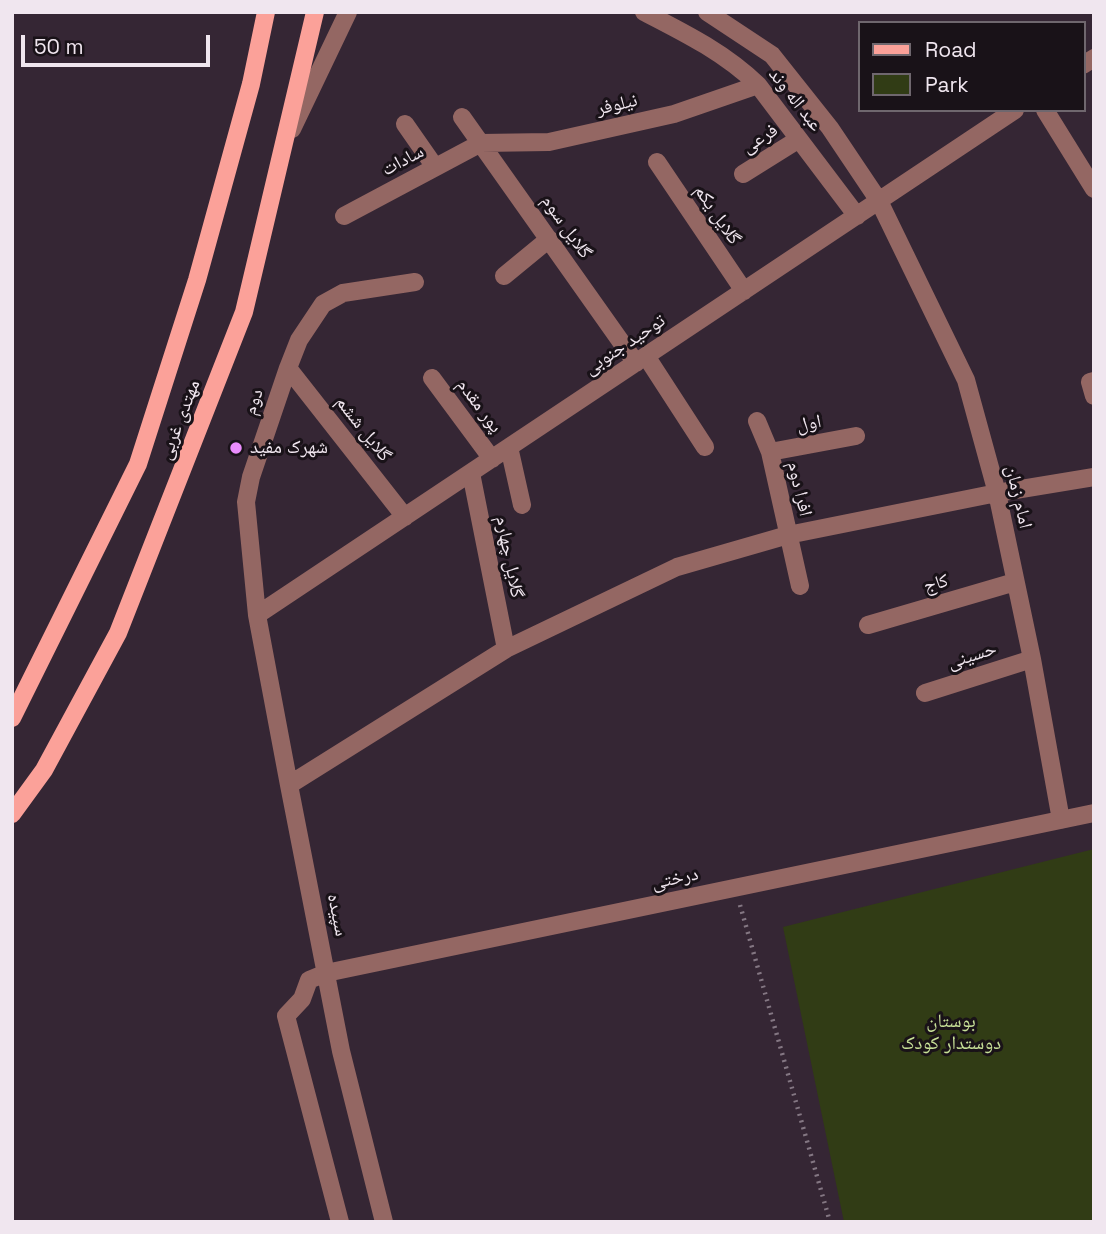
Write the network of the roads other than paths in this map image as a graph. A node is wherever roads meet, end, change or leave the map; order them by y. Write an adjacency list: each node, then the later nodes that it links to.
1 (266, 12): 49 (main road, مهتدی غربی)
2 (315, 12): 13 (main road, مهتدی غربی)
3 (348, 12): 13 (street)
4 (644, 12): 6 (street, عبد اله وند)
5 (707, 12): 18 (street, عبد اله وند)
6 (758, 85): 11 (street, عبد اله وند); 12 (street, نیلوفر)
7 (1012, 112): 18 (street, توحید جنوبی)
8 (1046, 112): 17 (street)
9 (462, 117): 12 (street, گلایل سوم)
10 (405, 124): 15 (street)
11 (799, 139): 16 (street, فرعی); 20 (street, عبد اله وند)
12 (481, 143): 15 (street, سادات); 21 (street, گلایل سوم)
13 (284, 145): 52 (main road, مهتدی غربی)
14 (657, 162): 24 (street, گلایل یکم)
15 (436, 167): 19 (street, سادات)
16 (743, 174)
17 (1094, 189)
18 (879, 201): 20 (street, توحید جنوبی); 38 (street, امام زمان)
19 (344, 216)
20 (857, 216): 24 (street, توحید جنوبی)
21 (549, 239): 22 (street); 25 (street, گلایل سوم)
22 (504, 276)
23 (415, 282): 26 (street, دوم)
24 (744, 291): 25 (street, توحید جنوبی)
25 (641, 359): 32 (street, توحید جنوبی); 33 (street)
26 (288, 368): 40 (street, گلایل ششم); 44 (street, دوم)
27 (432, 378): 35 (street, پور مقدم)
28 (1094, 381): 29 (street)
29 (1094, 396)
30 (757, 421): 34 (street, افرا دوم)
31 (856, 436): 34 (street, اول)
32 (509, 447): 35 (street, توحید جنوبی); 39 (street)
33 (705, 447)
34 (770, 452): 41 (street, افرا دوم)
35 (492, 459): 36 (street, توحید جنوبی)
36 (471, 473): 40 (street, توحید جنوبی); 46 (street, گلایل چهارم)
37 (1094, 477): 38 (street)
38 (997, 493): 41 (street); 42 (street, امام زمان)
39 (522, 505)
40 (405, 517): 44 (street, توحید جنوبی)
41 (788, 536): 43 (street, افرا دوم); 46 (street)
42 (1015, 582): 45 (street, کاج); 47 (street, امام زمان)
43 (800, 586)
44 (257, 615): 50 (street, سپیده)
45 (868, 625)
46 (506, 649): 50 (street)
47 (1032, 659): 48 (street, حسینی); 53 (street, امام زمان)
48 (925, 693)
49 (12, 718)
50 (289, 785): 54 (street, سپیده)
51 (1094, 813): 53 (street, درختی)
52 (12, 814)
53 (1061, 820): 54 (street, درختی)
54 (326, 973): 55 (street); 56 (street, سپیده)
55 (340, 1222)
56 (384, 1222)

